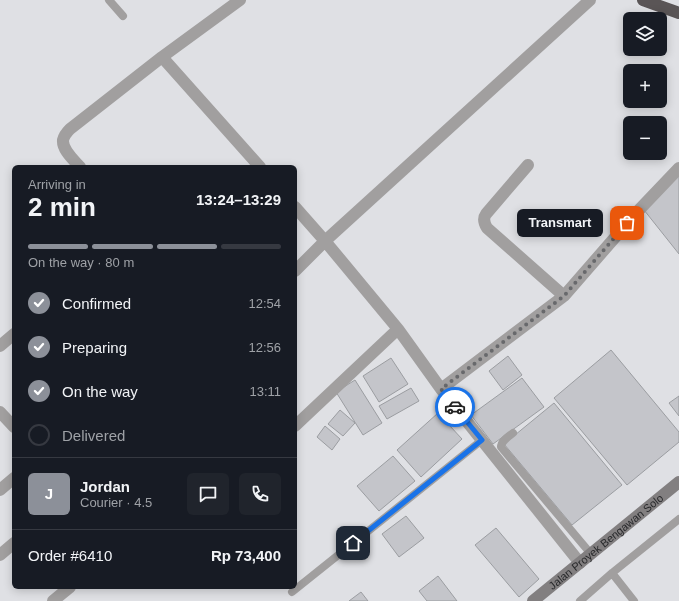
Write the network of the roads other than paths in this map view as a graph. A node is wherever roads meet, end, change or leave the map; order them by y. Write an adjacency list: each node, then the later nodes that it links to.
1 (109, 0): 6 (lane)
2 (240, 0): 7 (street)
3 (590, 0): 13 (street)
4 (643, 0): 5 (highway)
5 (679, 13)
6 (123, 16)
7 (162, 57): 8 (street); 9 (street)
8 (78, 165)
9 (258, 165)
10 (528, 165): 15 (street)
11 (679, 168): 15 (street)
12 (297, 209): 13 (street)
13 (325, 241): 14 (street); 16 (street)
14 (297, 269)
15 (564, 296): 19 (street)
16 (398, 329): 19 (street); 21 (street)
17 (12, 336): 18 (street)
18 (0, 346)
19 (441, 389): 24 (street)
20 (0, 412): 22 (street)
21 (297, 424)
22 (12, 425)
23 (513, 433): 30 (lane)
24 (482, 440): 32 (street); 34 (lane)
25 (12, 480): 27 (street)
26 (679, 482): 30 (street, Jalan Proyek Bengawan Solo)
27 (0, 490)
28 (679, 519): 33 (lane)
29 (12, 545): 31 (street)
30 (591, 554): 32 (street, Jalan Proyek Bengawan Solo)
31 (0, 555)
32 (580, 563): 39 (street, Jalan Proyek Bengawan Solo)
33 (612, 573): 40 (lane); 41 (lane)
34 (297, 588)
35 (68, 589): 38 (street)
36 (296, 589): 37 (lane)
37 (292, 592)
38 (53, 601)
39 (534, 601)
40 (580, 601)
41 (634, 601)

